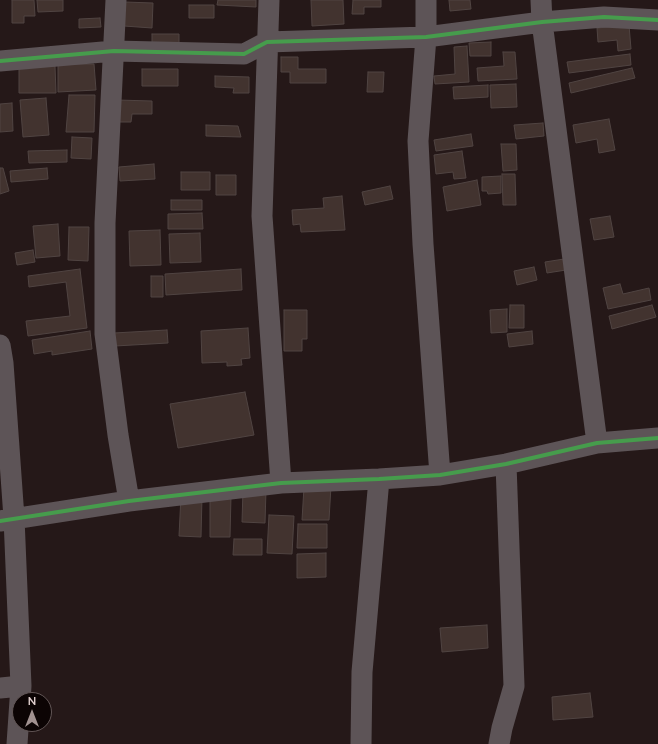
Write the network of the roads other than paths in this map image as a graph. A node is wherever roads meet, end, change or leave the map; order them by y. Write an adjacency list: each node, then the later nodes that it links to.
1 (116, 0): 9 (street)
2 (269, 0): 8 (street)
3 (426, 0): 7 (street)
4 (541, 0): 6 (street)
5 (658, 20): 6 (street)
6 (542, 22): 7 (street); 13 (street)
7 (426, 37): 8 (street); 15 (street)
8 (268, 42): 9 (street); 17 (street)
9 (114, 51): 10 (street); 18 (street)
10 (0, 61)
11 (1, 357): 19 (street)
12 (658, 438): 13 (street)
13 (597, 443): 14 (street)
14 (506, 464): 15 (street); 24 (street)
15 (440, 475): 16 (street)
16 (379, 479): 17 (street); 23 (street)
17 (281, 483): 18 (street)
18 (129, 501): 19 (street)
19 (7, 520): 20 (street)
20 (21, 686): 21 (street); 22 (street)
21 (0, 688)
22 (17, 744)
23 (361, 744)
24 (499, 744)

